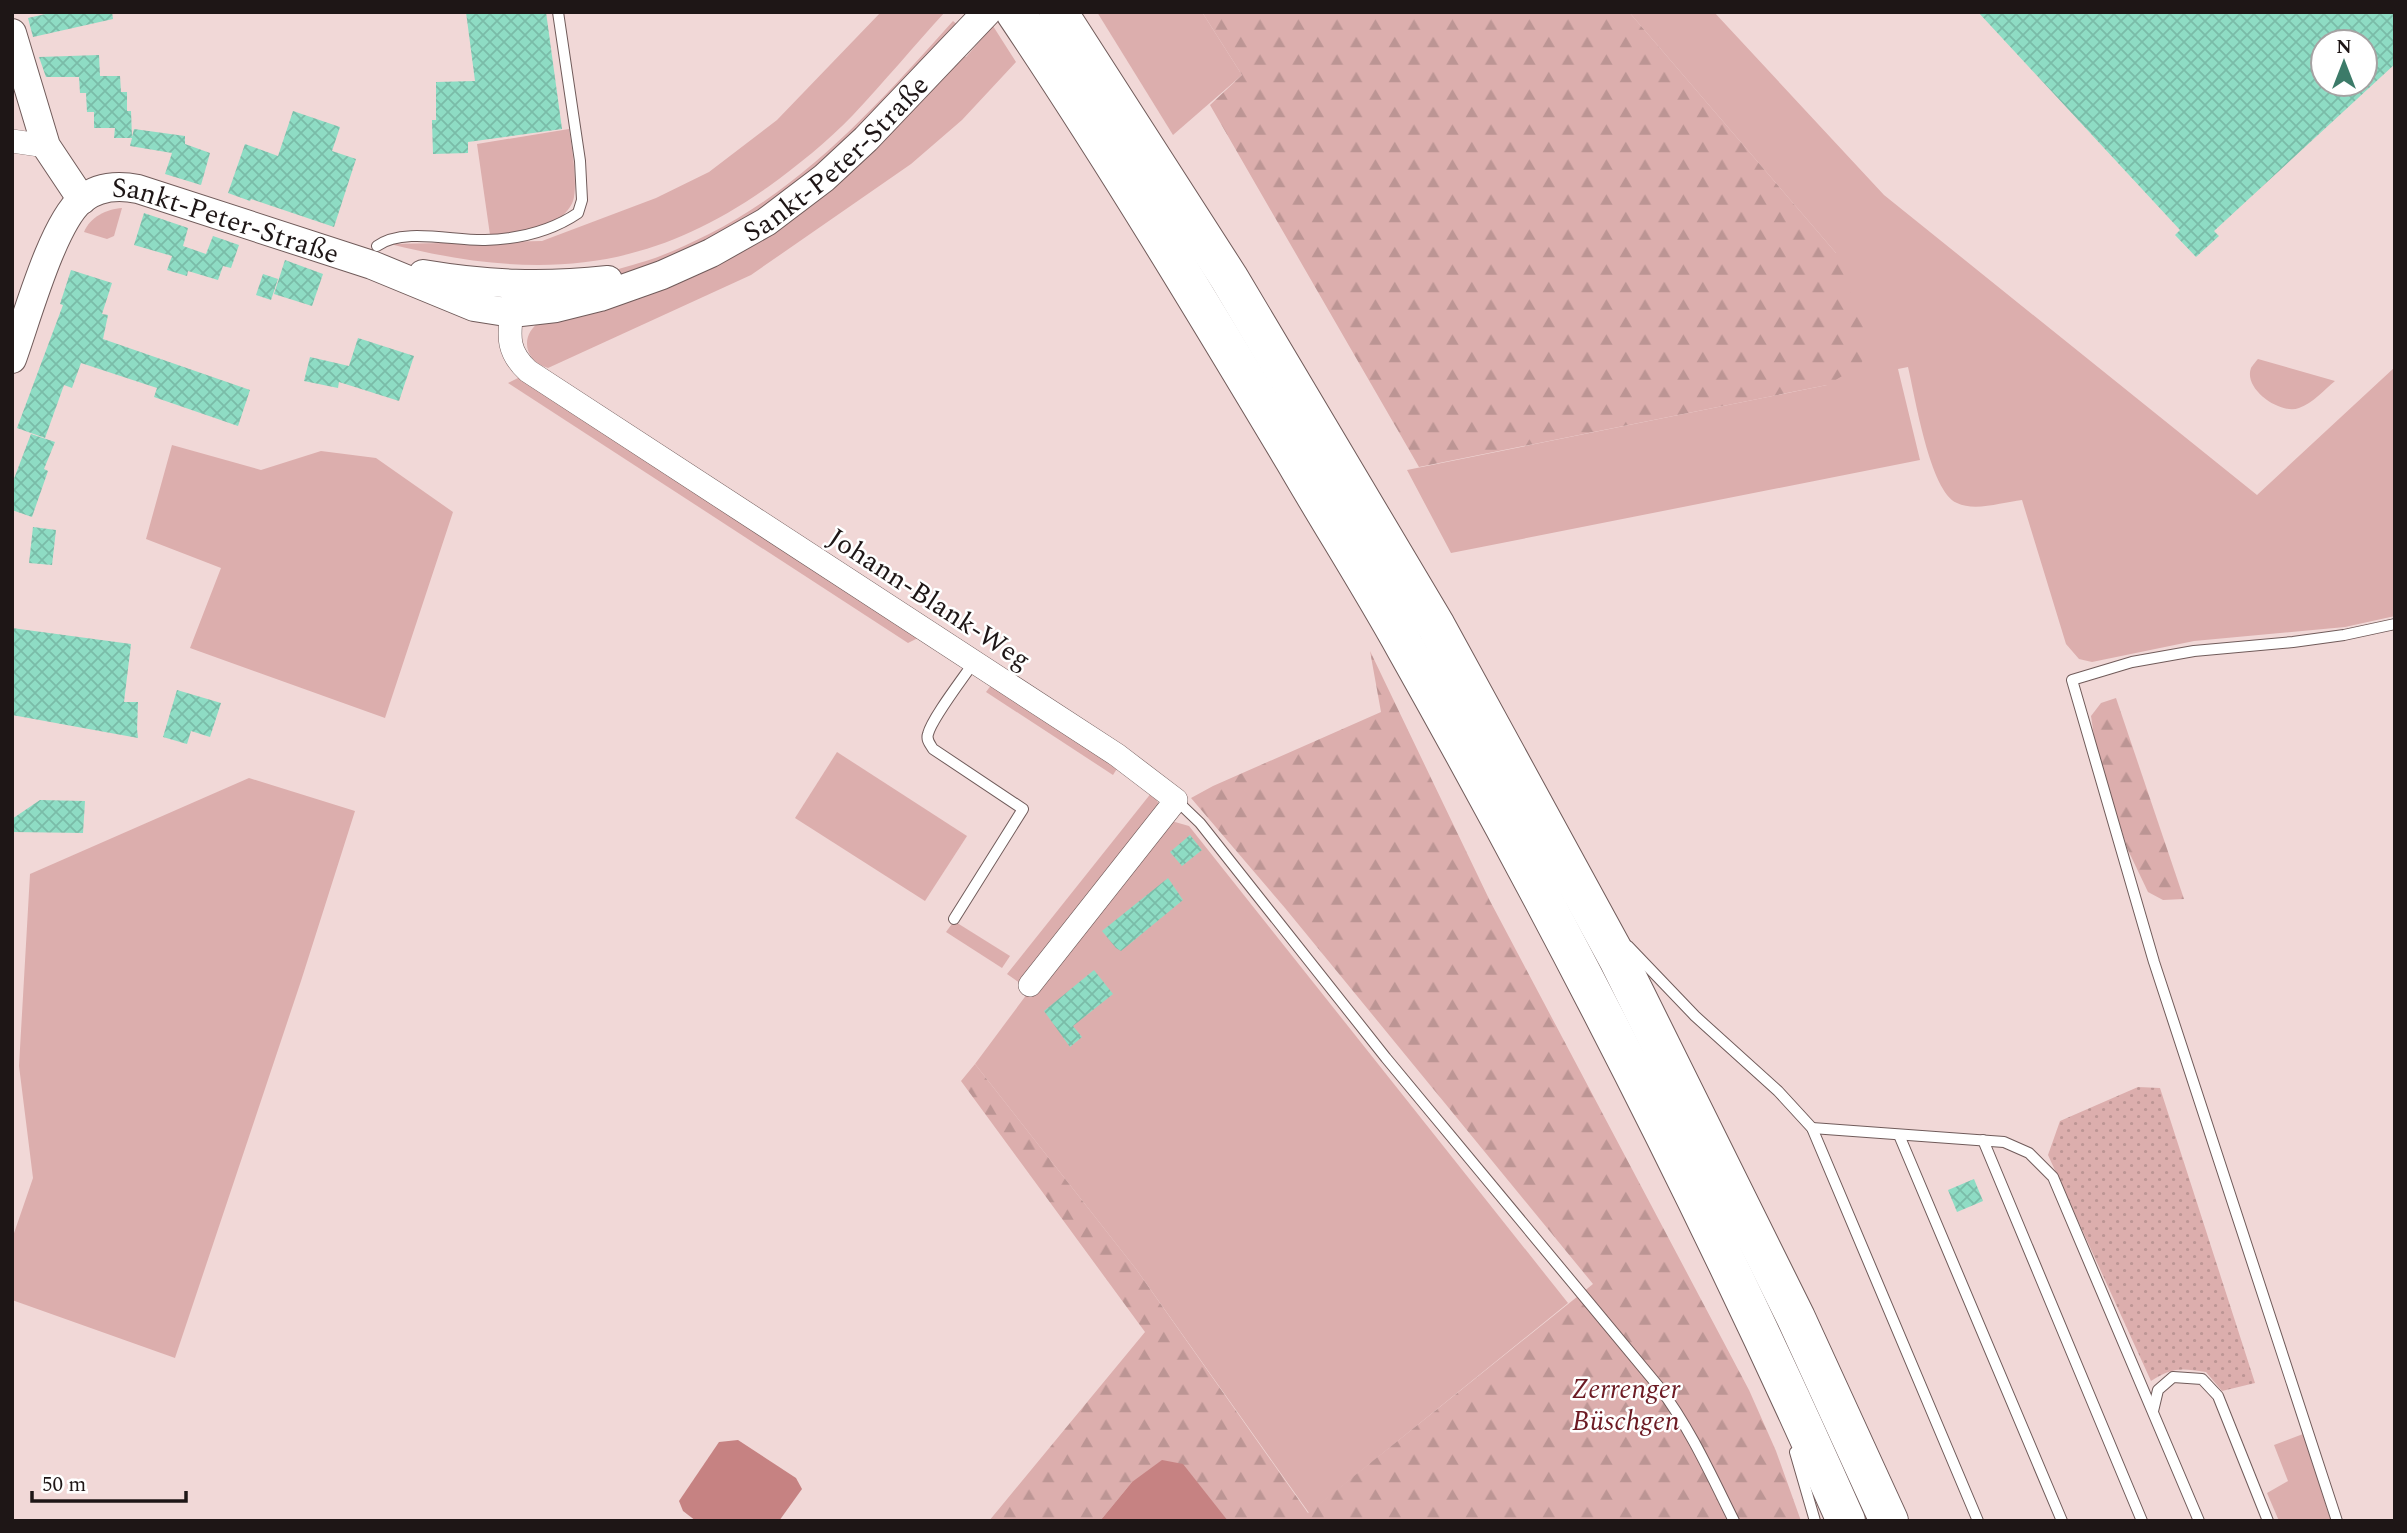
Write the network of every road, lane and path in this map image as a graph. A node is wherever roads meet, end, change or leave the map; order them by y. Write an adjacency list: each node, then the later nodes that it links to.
1 (558, 12): 8 (lane)
2 (1058, 12): 16 (highway)
3 (995, 13): 9 (street, Sankt-Peter-Straße); 20 (highway)
4 (12, 33): 6 (street)
5 (12, 141): 6 (street)
6 (46, 146): 7 (street)
7 (82, 200): 8 (street, Sankt-Peter-Straße); 12 (street)
8 (374, 256): 10 (street, Sankt-Peter-Straße); 11 (street, Sankt-Peter-Straße)
9 (662, 275): 10 (street, Sankt-Peter-Straße); 11 (street, Sankt-Peter-Straße)
10 (513, 286): 11 (street, Johann-Blank-Weg)
11 (512, 313): 14 (street, Johann-Blank-Weg)
12 (12, 359)
13 (2395, 624): 35 (lane)
14 (974, 662): 15 (street, Johann-Blank-Weg); 17 (lane)
15 (1177, 800): 18 (street); 26 (lane)
16 (1590, 907): 19 (lane); 29 (highway)
17 (954, 919)
18 (1030, 985)
19 (1812, 1128): 21 (lane); 30 (lane)
20 (1662, 1130): 23 (lane); 28 (highway)
21 (1899, 1135): 22 (lane); 31 (lane)
22 (1983, 1140): 24 (lane); 32 (lane)
23 (1685, 1202)
24 (2153, 1411): 33 (lane); 34 (lane)
25 (1790, 1439): 27 (lane)
26 (1734, 1521)
27 (1815, 1521)
28 (1846, 1521)
29 (1889, 1521)
30 (1978, 1521)
31 (2062, 1521)
32 (2142, 1521)
33 (2199, 1521)
34 (2269, 1521)
35 (2337, 1521)

